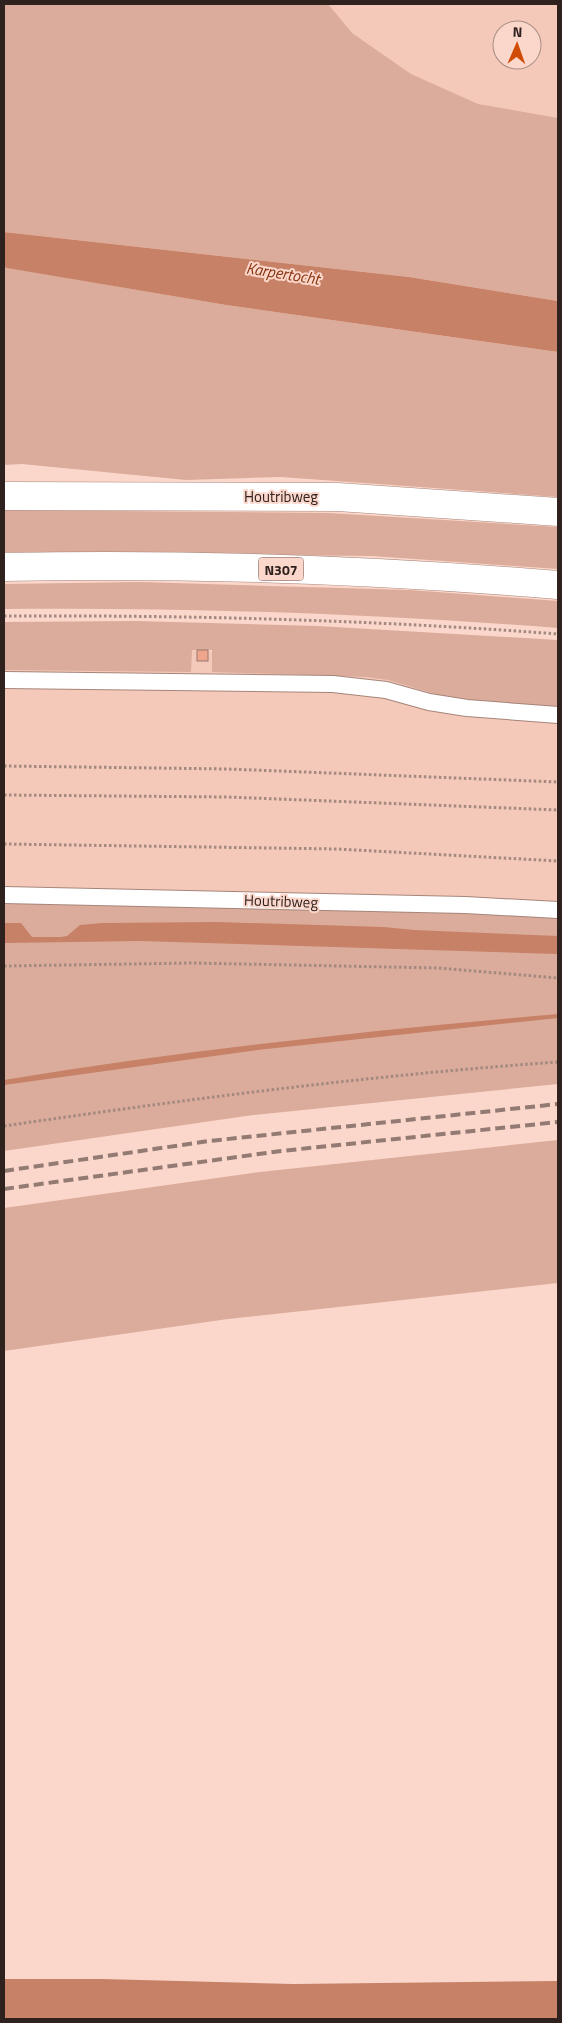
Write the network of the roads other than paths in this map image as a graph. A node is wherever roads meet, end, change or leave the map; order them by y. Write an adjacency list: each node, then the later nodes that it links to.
1 (4, 496): 2 (main road, Houtribweg)
2 (558, 512)
3 (4, 567): 4 (main road, N307)
4 (558, 585)
5 (4, 680): 6 (lane)
6 (558, 715)
7 (4, 896): 8 (lane, Houtribweg)
8 (558, 910)

